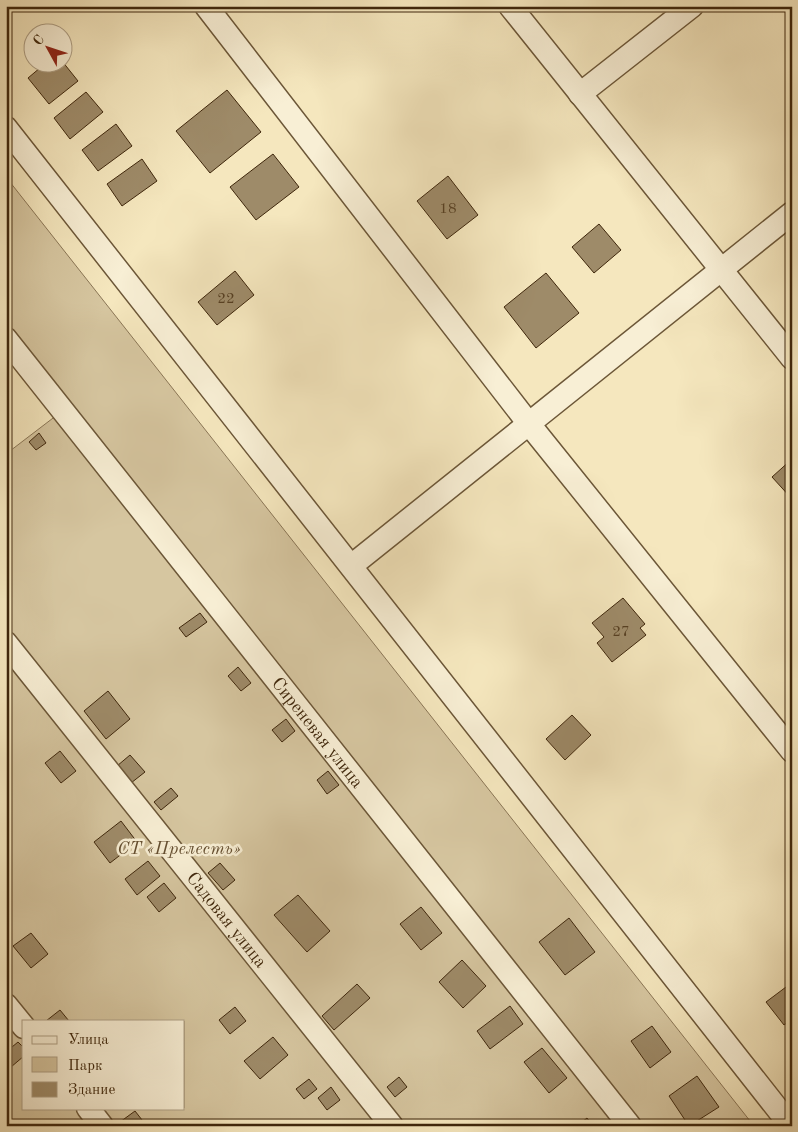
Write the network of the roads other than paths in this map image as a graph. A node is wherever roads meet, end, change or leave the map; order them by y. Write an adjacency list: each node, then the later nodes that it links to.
1 (206, 6): 10 (street)
2 (510, 6): 4 (street)
3 (692, 6): 4 (street)
4 (580, 94): 7 (street)
5 (6, 128): 11 (street)
6 (792, 213): 7 (street)
7 (722, 269): 9 (street); 10 (street)
8 (6, 339): 19 (street, Сиреневая улица)
9 (792, 358)
10 (529, 424): 11 (street); 13 (street)
11 (351, 566): 20 (street)
12 (6, 643): 18 (street, Садовая улица)
13 (792, 751)
14 (6, 1005): 15 (street)
15 (22, 1025)
16 (90, 1110): 17 (street)
17 (102, 1126)
18 (392, 1126)
19 (630, 1126)
20 (791, 1126)

